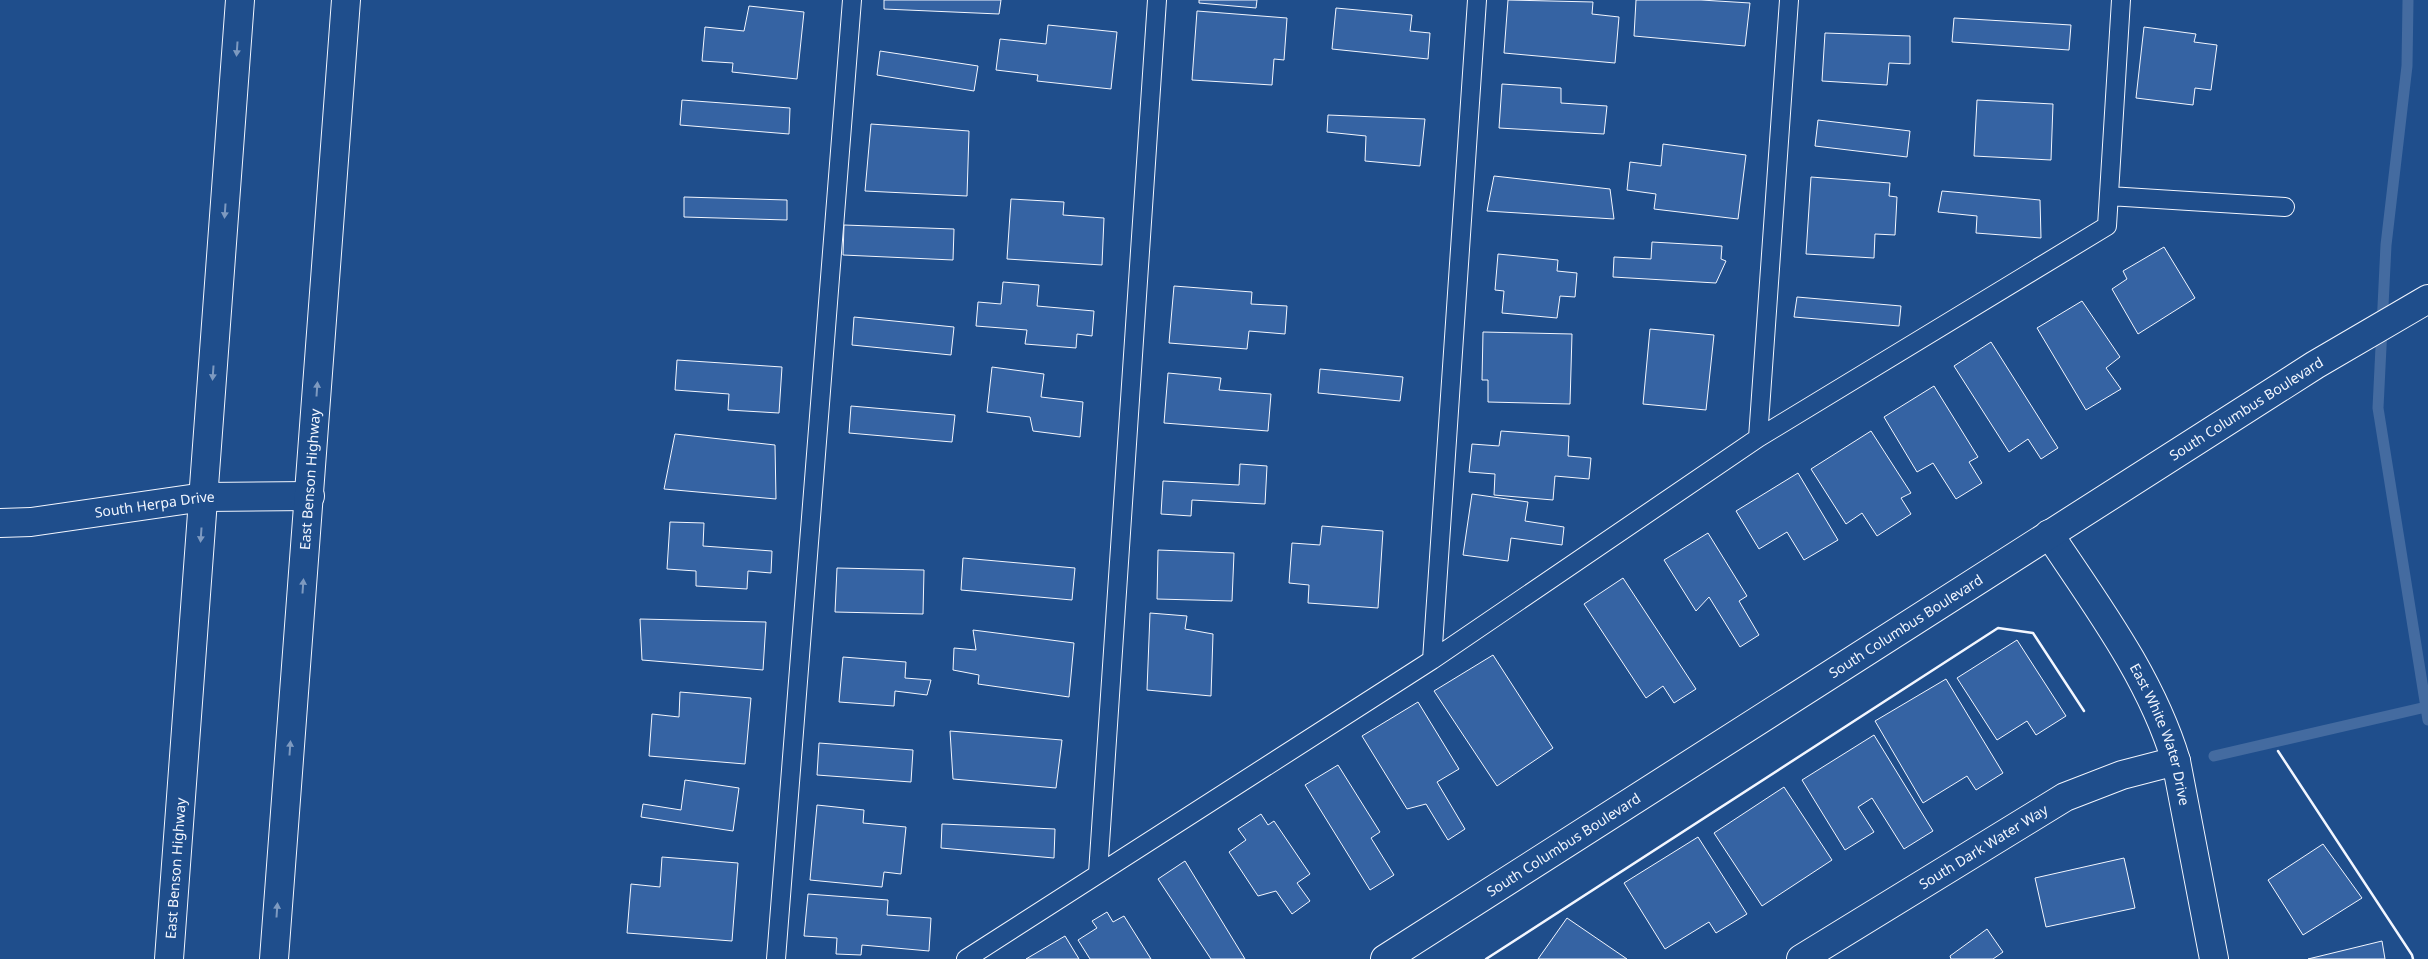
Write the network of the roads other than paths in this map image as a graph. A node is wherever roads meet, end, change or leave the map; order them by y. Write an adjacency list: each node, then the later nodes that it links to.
1 (240, 0): 13 (street, East Benson Highway, one-way to 13)
2 (346, 0): 12 (street, East Benson Highway, one-way to 2)
3 (852, 0): 21 (lane)
4 (1157, 0): 18 (lane)
5 (1477, 0): 16 (lane)
6 (1789, 0): 11 (lane)
7 (2121, 0): 8 (lane)
8 (2109, 196): 9 (lane); 11 (lane)
9 (2286, 207)
10 (2417, 305): 15 (street, South Columbus Boulevard)
11 (1758, 438): 16 (lane)
12 (310, 496): 13 (street, South Herpa Drive); 20 (street, East Benson Highway, one-way to 12)
13 (204, 497): 14 (street, South Herpa Drive); 19 (street, East Benson Highway, one-way to 19)
14 (0, 523)
15 (2049, 534): 17 (street, East White Water Drive); 23 (street, South Columbus Boulevard)
16 (1432, 660): 18 (lane)
17 (2176, 761): 24 (street, South Dark Water Way); 25 (street, East White Water Drive)
18 (1098, 873): 22 (lane)
19 (169, 959)
20 (274, 959)
21 (776, 959)
22 (966, 959)
23 (1385, 959)
24 (1802, 959)
25 (2214, 959)

